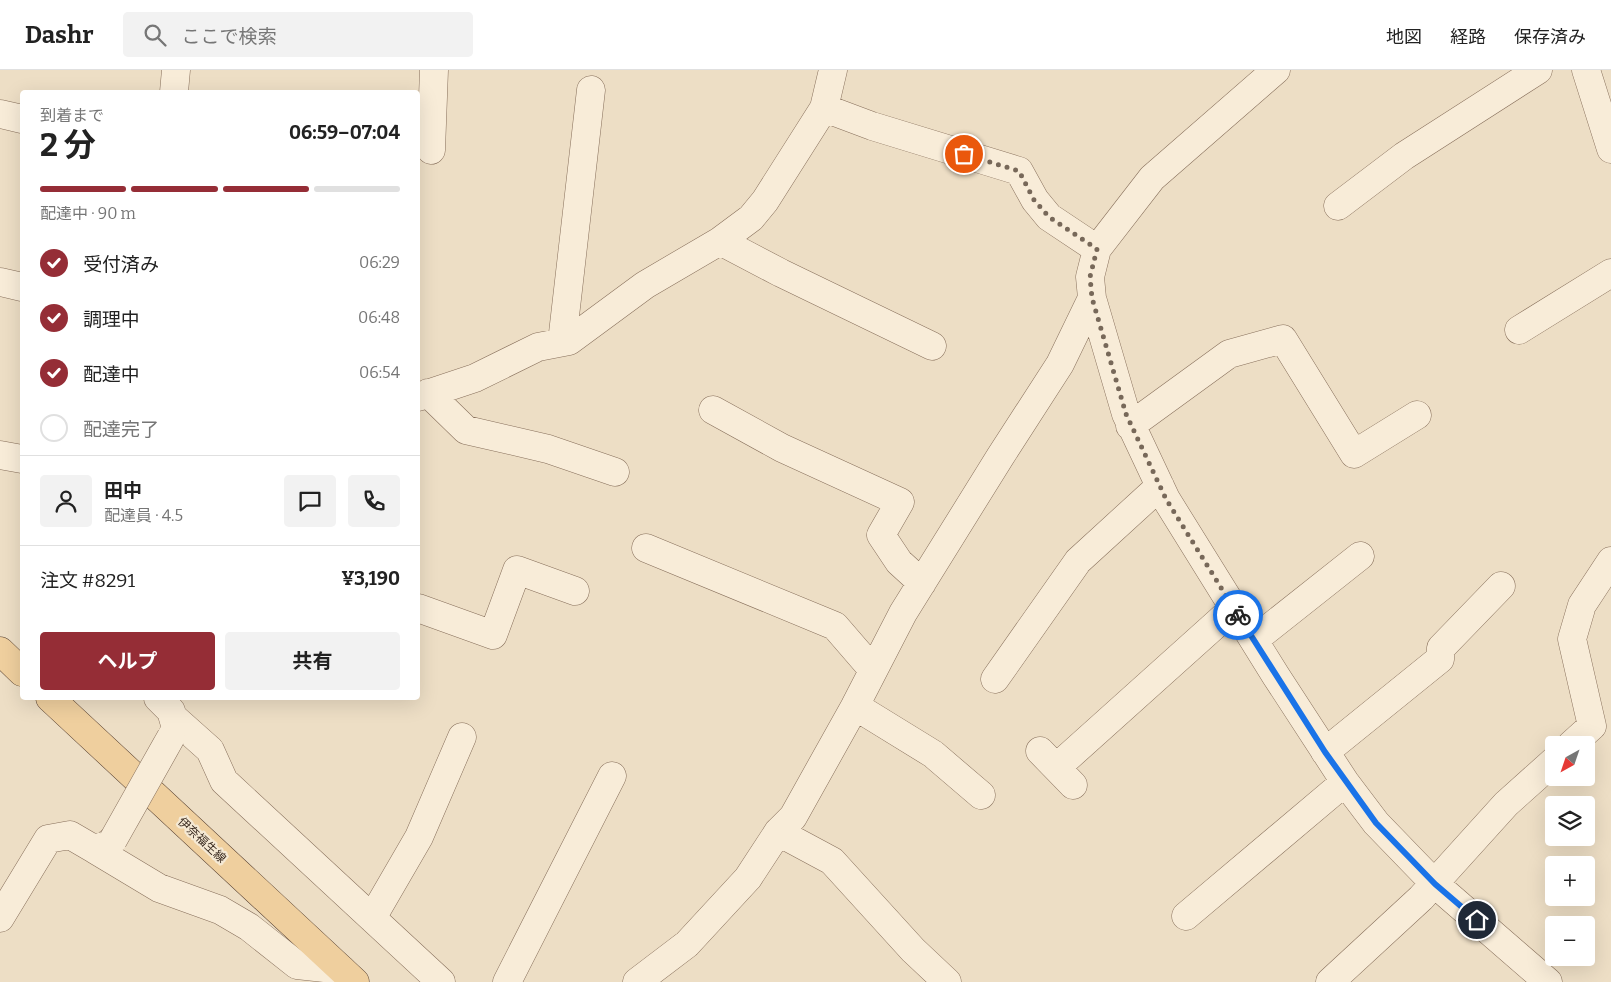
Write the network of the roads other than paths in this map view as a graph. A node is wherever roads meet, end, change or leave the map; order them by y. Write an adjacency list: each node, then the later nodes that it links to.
1 (176, 70): 7 (street)
2 (434, 70): 13 (street)
3 (833, 70): 9 (street)
4 (1276, 70): 16 (street)
5 (1538, 70): 14 (street)
6 (1586, 70): 12 (street)
7 (174, 90)
8 (591, 90): 22 (street)
9 (824, 108): 15 (street); 16 (street)
10 (0, 114): 11 (street)
11 (20, 119)
12 (1611, 149)
13 (432, 150)
14 (1338, 206)
15 (720, 241): 22 (street); 23 (street)
16 (1097, 249): 20 (street)
17 (1611, 273): 21 (street)
18 (0, 282): 19 (street)
19 (20, 286)
20 (1092, 298): 27 (street); 35 (street)
21 (1519, 330)
22 (562, 342): 24 (street)
23 (932, 346)
24 (423, 395): 30 (street)
25 (713, 410): 35 (street)
26 (1417, 415): 27 (street)
27 (1130, 426): 31 (street)
28 (0, 455): 29 (street)
29 (20, 459)
30 (615, 472)
31 (1160, 486): 38 (street); 44 (street)
32 (646, 548): 43 (street)
33 (1360, 556): 40 (street)
34 (1611, 561): 48 (street)
35 (922, 583): 43 (street)
36 (1501, 586): 50 (street)
37 (575, 591): 39 (street)
38 (1234, 608): 40 (street); 51 (street)
39 (420, 609)
40 (1254, 640): 50 (street)
41 (0, 651): 42 (main road)
42 (20, 670)
43 (873, 670): 46 (street)
44 (994, 678)
45 (52, 700): 62 (main road, 伊奈福生線)
46 (855, 706): 55 (street); 56 (street)
47 (167, 717): 57 (street, bridge); 61 (street)
48 (1581, 736)
49 (462, 737): 61 (street)
50 (1325, 752): 54 (street)
51 (1057, 768)
52 (1545, 769): 58 (street)
53 (612, 776): 64 (street)
54 (1345, 782): 58 (street); 59 (street)
55 (981, 795)
56 (778, 832): 65 (street); 66 (street)
57 (104, 844): 60 (street); 62 (street)
58 (1435, 884): 67 (street); 68 (street)
59 (1186, 916)
60 (0, 918)
61 (372, 918): 63 (street)
62 (349, 976)
63 (441, 982)
64 (507, 982)
65 (638, 982)
66 (946, 982)
67 (1330, 982)
68 (1548, 982)

